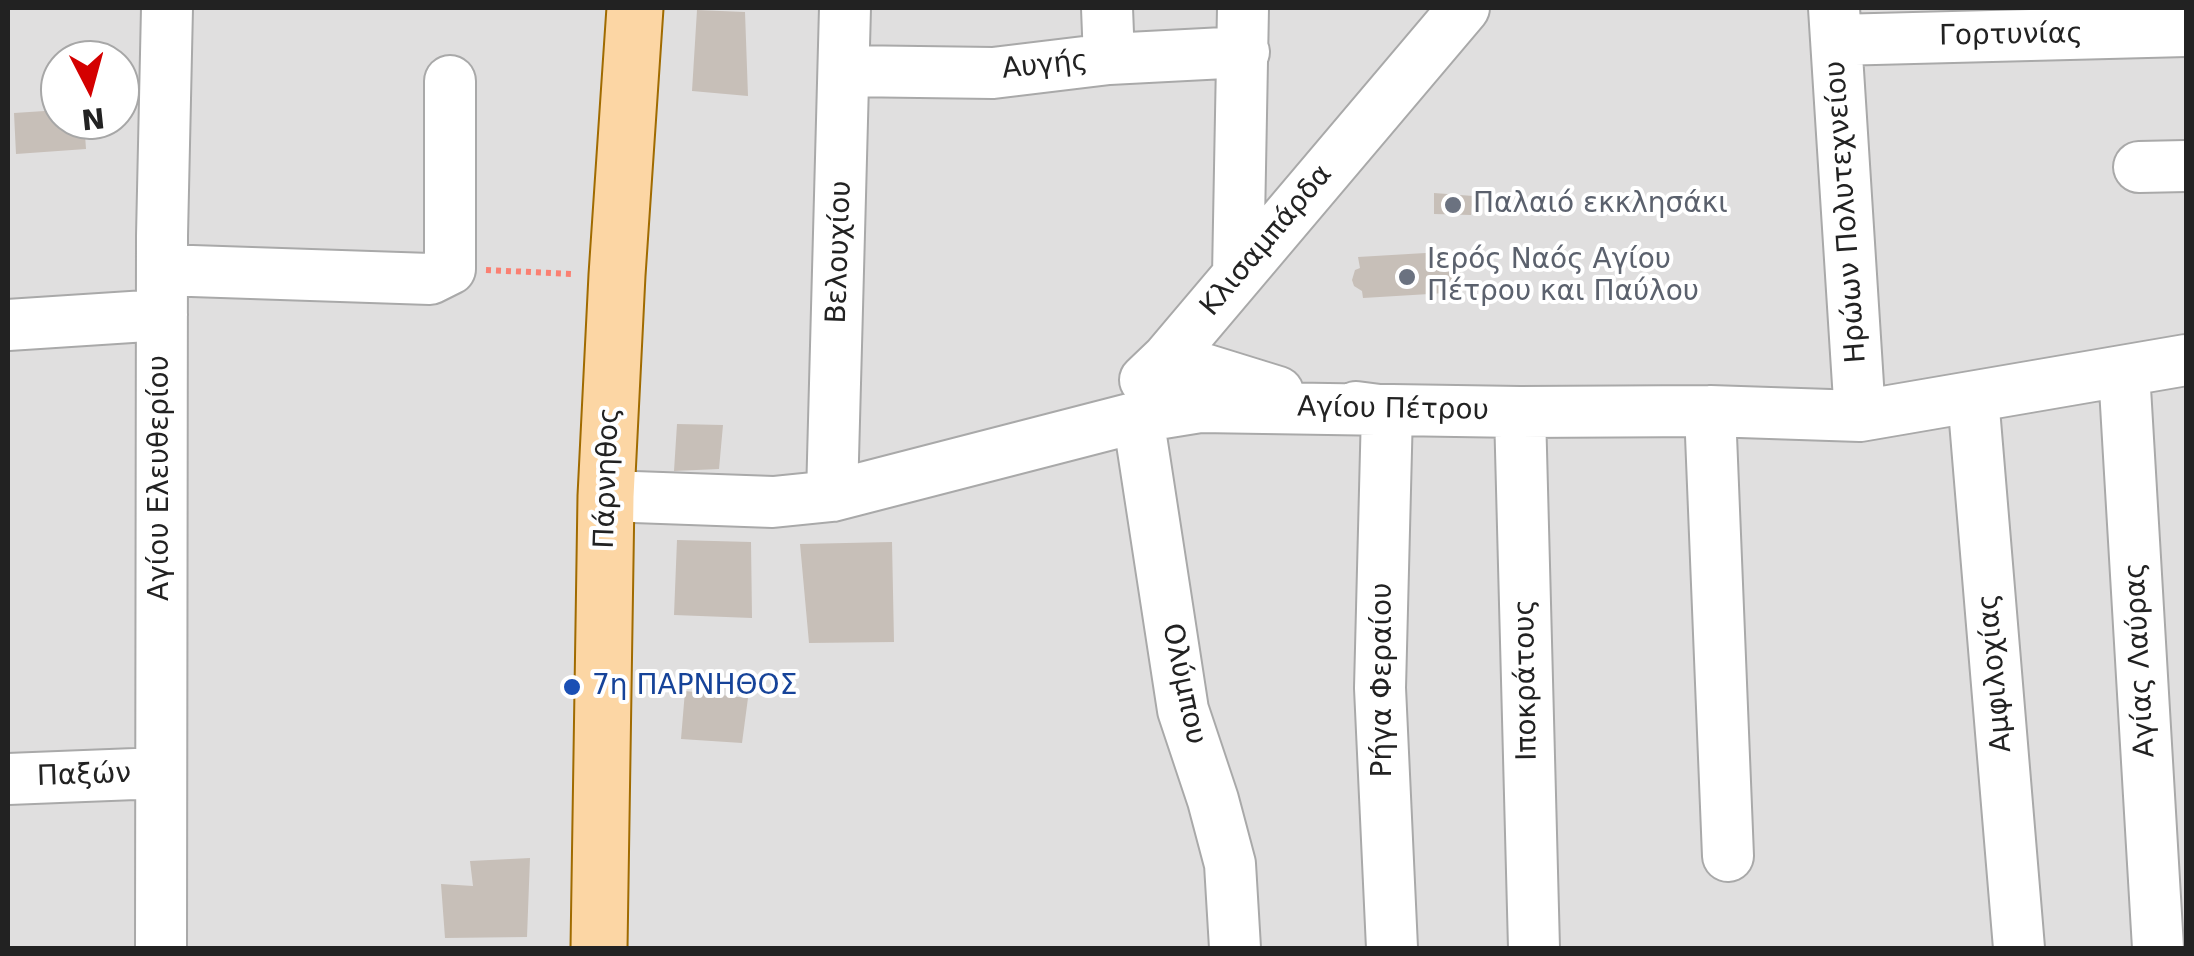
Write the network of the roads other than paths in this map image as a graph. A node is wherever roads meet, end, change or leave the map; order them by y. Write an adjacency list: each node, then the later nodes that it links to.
1 (168, 8): 15 (street, Αγίου Ελευθερίου)
2 (636, 8): 27 (main road, Πάρνηθος)
3 (845, 8): 12 (street, Βελουχίου)
4 (1108, 8): 10 (street)
5 (1413, 8): 11 (street)
6 (1464, 8): 11 (street, Κλισαμπάρδα)
7 (1835, 24): 9 (street, Γορτυνίας); 24 (street, Ηρώων Πολυτεχνείου)
8 (1244, 30): 10 (street, Αυγής); 14 (street)
9 (2186, 31)
10 (1108, 59): 12 (street, Αυγής)
11 (1414, 67): 14 (street, Κλισαμπάρδα)
12 (846, 71): 28 (street, Βελουχίου)
13 (450, 81): 15 (street)
14 (1238, 275): 17 (street, Κλισαμπάρδα)
15 (162, 293): 16 (street); 29 (street, Αγίου Ελευθερίου)
16 (8, 325)
17 (1168, 358): 21 (street); 26 (street, Κλισαμπάρδα)
18 (2186, 360): 19 (street, Αγίου Πέτρου)
19 (2124, 370): 20 (street, Αγίου Πέτρου); 38 (street, Αγίας Λαύρας)
20 (1973, 397): 24 (street, Αγίου Πέτρου); 37 (street, Αμφιλοχίας)
21 (1387, 411): 23 (street, Αγίου Πέτρου); 25 (street, Αγίου Πέτρου); 35 (street, Ρήγα Φεραίου)
22 (1710, 411): 23 (street, Αγίου Πέτρου); 24 (street, Αγίου Πέτρου); 31 (street)
23 (1520, 412): 36 (street, Ιποκράτους)
24 (1860, 416)
25 (1138, 417): 26 (street, Αγίου Πέτρου); 34 (street, Ολύμπου)
26 (1045, 443): 28 (street, Αγίου Πέτρου)
27 (606, 496): 28 (street, Αγίου Πέτρου); 33 (main road, Πάρνηθος)
28 (832, 496)
29 (161, 773): 30 (street, Παξών); 32 (street, Αγίου Ελευθερίου)
30 (8, 779)
31 (1728, 856)
32 (161, 948)
33 (599, 948)
34 (1234, 948)
35 (1392, 948)
36 (1534, 948)
37 (2019, 948)
38 (2158, 948)

